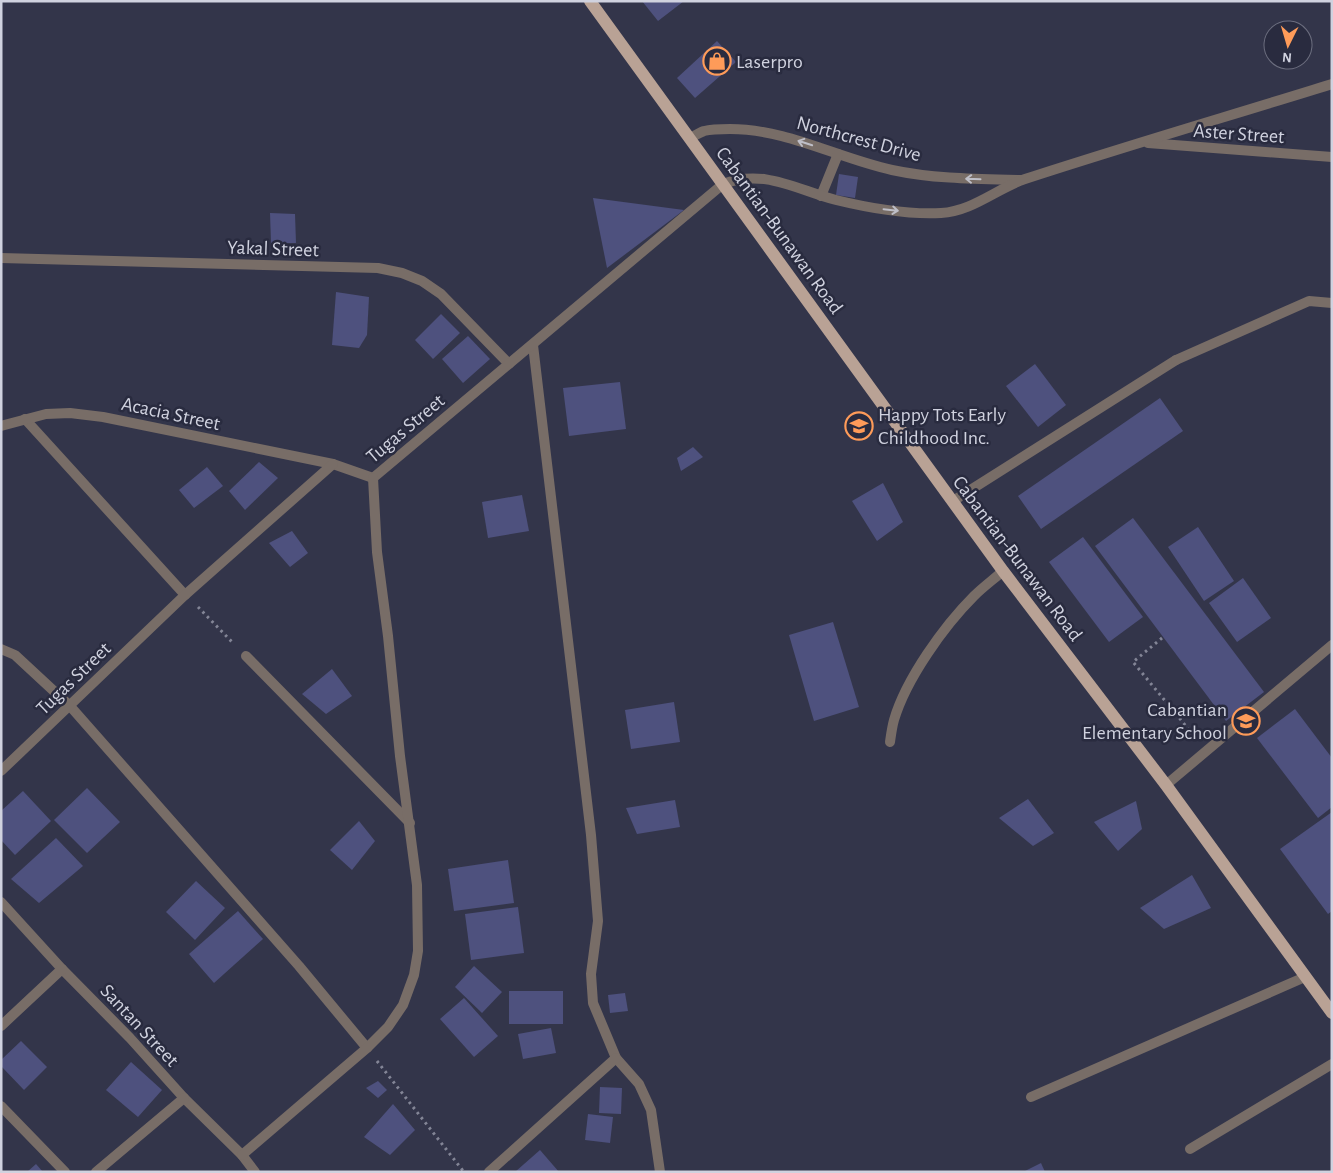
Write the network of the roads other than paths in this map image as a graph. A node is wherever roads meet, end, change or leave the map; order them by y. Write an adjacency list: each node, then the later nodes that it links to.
1 (590, 1): 3 (main road, Cabantian-Bunawan Road)
2 (1332, 84): 4 (street, Northcrest Drive)
3 (690, 138): 5 (street, Northcrest Drive, one-way to 3); 8 (main road, Cabantian-Bunawan Road)
4 (1143, 143): 6 (street, Aster Street); 7 (street, Northcrest Drive)
5 (838, 154): 7 (street, Northcrest Drive, one-way to 5); 9 (street)
6 (1332, 157)
7 (1022, 180): 9 (street, Northcrest Drive, one-way to 7)
8 (723, 184): 9 (street, Northcrest Drive); 12 (street, Tugas Street); 18 (main road, Cabantian-Bunawan Road)
9 (821, 196)
10 (1, 258): 13 (street, Yakal Street)
11 (1332, 303): 18 (street)
12 (533, 345): 13 (street, Tugas Street); 35 (street)
13 (509, 364): 17 (street, Tugas Street)
14 (25, 419): 15 (street, Acacia Street); 16 (street, Acacia Street); 20 (street)
15 (1, 426)
16 (333, 464): 17 (street, Tugas Street); 20 (street, Tugas Street)
17 (373, 478): 28 (street)
18 (953, 501): 19 (main road, Cabantian-Bunawan Road)
19 (1003, 571): 25 (street); 27 (main road, Cabantian-Bunawan Road)
20 (185, 595): 24 (street, Tugas Street)
21 (1332, 645): 27 (street)
22 (1, 649): 24 (street)
23 (246, 656): 28 (street)
24 (70, 706): 26 (street, Tugas Street); 34 (street)
25 (890, 742)
26 (1, 771)
27 (1166, 784): 31 (main road, Cabantian-Bunawan Road)
28 (410, 822): 34 (street)
29 (1, 902): 30 (street, Santan Street)
30 (62, 969): 33 (street); 38 (street, Santan Street)
31 (1305, 977): 32 (main road, Cabantian-Bunawan Road); 37 (street)
32 (1332, 1013)
33 (1, 1026)
34 (367, 1048): 41 (street)
35 (616, 1058): 45 (street); 46 (street)
36 (1332, 1064): 40 (street)
37 (1031, 1097)
38 (184, 1098): 41 (street, Santan Street); 43 (street)
39 (1, 1106): 42 (street)
40 (1190, 1149)
41 (242, 1156): 44 (street, Santan Street)
42 (65, 1172)
43 (96, 1172)
44 (255, 1172)
45 (489, 1172)
46 (660, 1172)

